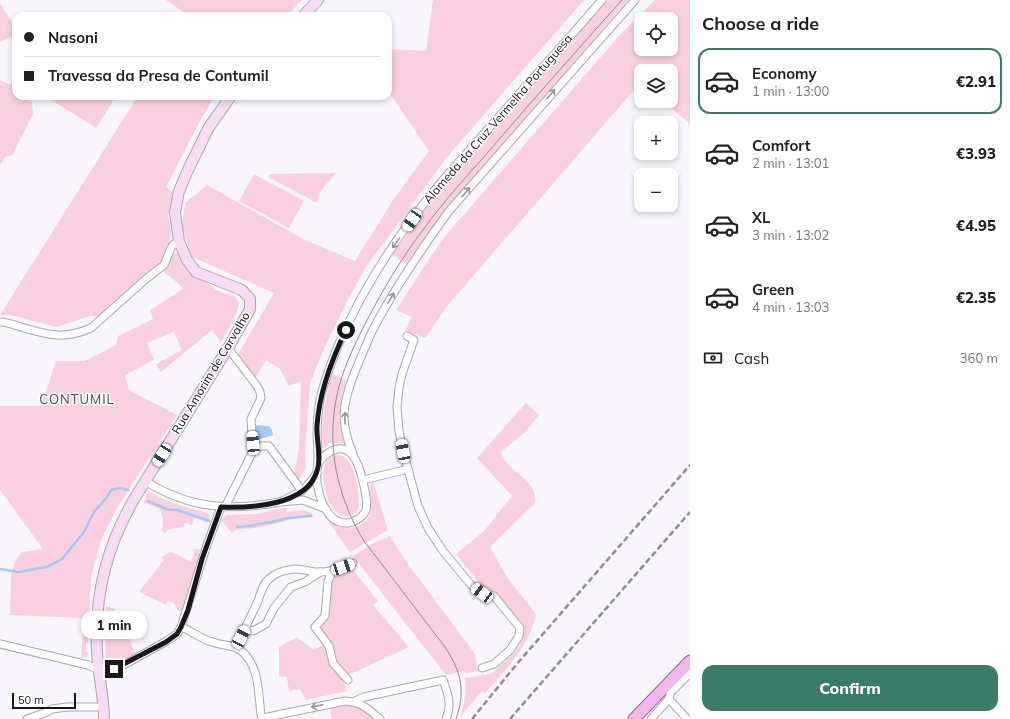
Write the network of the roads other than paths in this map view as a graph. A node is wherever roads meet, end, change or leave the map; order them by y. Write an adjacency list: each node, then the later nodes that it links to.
1 (318, 0): 4 (street)
2 (602, 0): 12 (street, Alameda da Cruz Vermelha Portuguesa, one-way to 12)
3 (635, 0): 11 (street, Alameda da Cruz Vermelha Portuguesa, one-way to 3)
4 (307, 12)
5 (228, 100): 6 (street, Rua Amorim de Carvalho)
6 (179, 241): 7 (street); 9 (street, Rua Amorim de Carvalho)
7 (0, 322)
8 (407, 336): 13 (street)
9 (228, 348): 10 (street); 16 (street, Rua Amorim de Carvalho)
10 (253, 451): 17 (street); 19 (street)
11 (354, 456): 12 (street); 15 (street)
12 (319, 462): 14 (street)
13 (408, 469): 15 (street); 29 (street)
14 (317, 472): 17 (street); 20 (street)
15 (362, 480): 20 (street)
16 (145, 482): 19 (street); 30 (street, Rua Amorim de Carvalho)
17 (302, 491): 18 (street)
18 (280, 502): 19 (street); 20 (street)
19 (223, 507): 24 (street)
20 (326, 509)
21 (353, 563): 22 (street)
22 (333, 570): 23 (street); 32 (street)
23 (320, 572): 25 (street); 25 (street)
24 (181, 627): 27 (street); 30 (street)
25 (244, 629): 27 (street)
26 (0, 644): 30 (street)
27 (238, 648): 38 (street)
28 (690, 660): 41 (main road)
29 (482, 668)
30 (99, 670): 35 (street, Rua Amorim de Carvalho)
31 (690, 673): 33 (street)
32 (348, 680)
33 (669, 699): 42 (street); 43 (street)
34 (355, 701): 36 (street, one-way to 36); 39 (street); 40 (street)
35 (106, 715): 37 (street)
36 (276, 717): 38 (street)
37 (27, 719)
38 (263, 719)
39 (380, 719)
40 (446, 719)
41 (634, 719)
42 (651, 719)
43 (687, 719)

